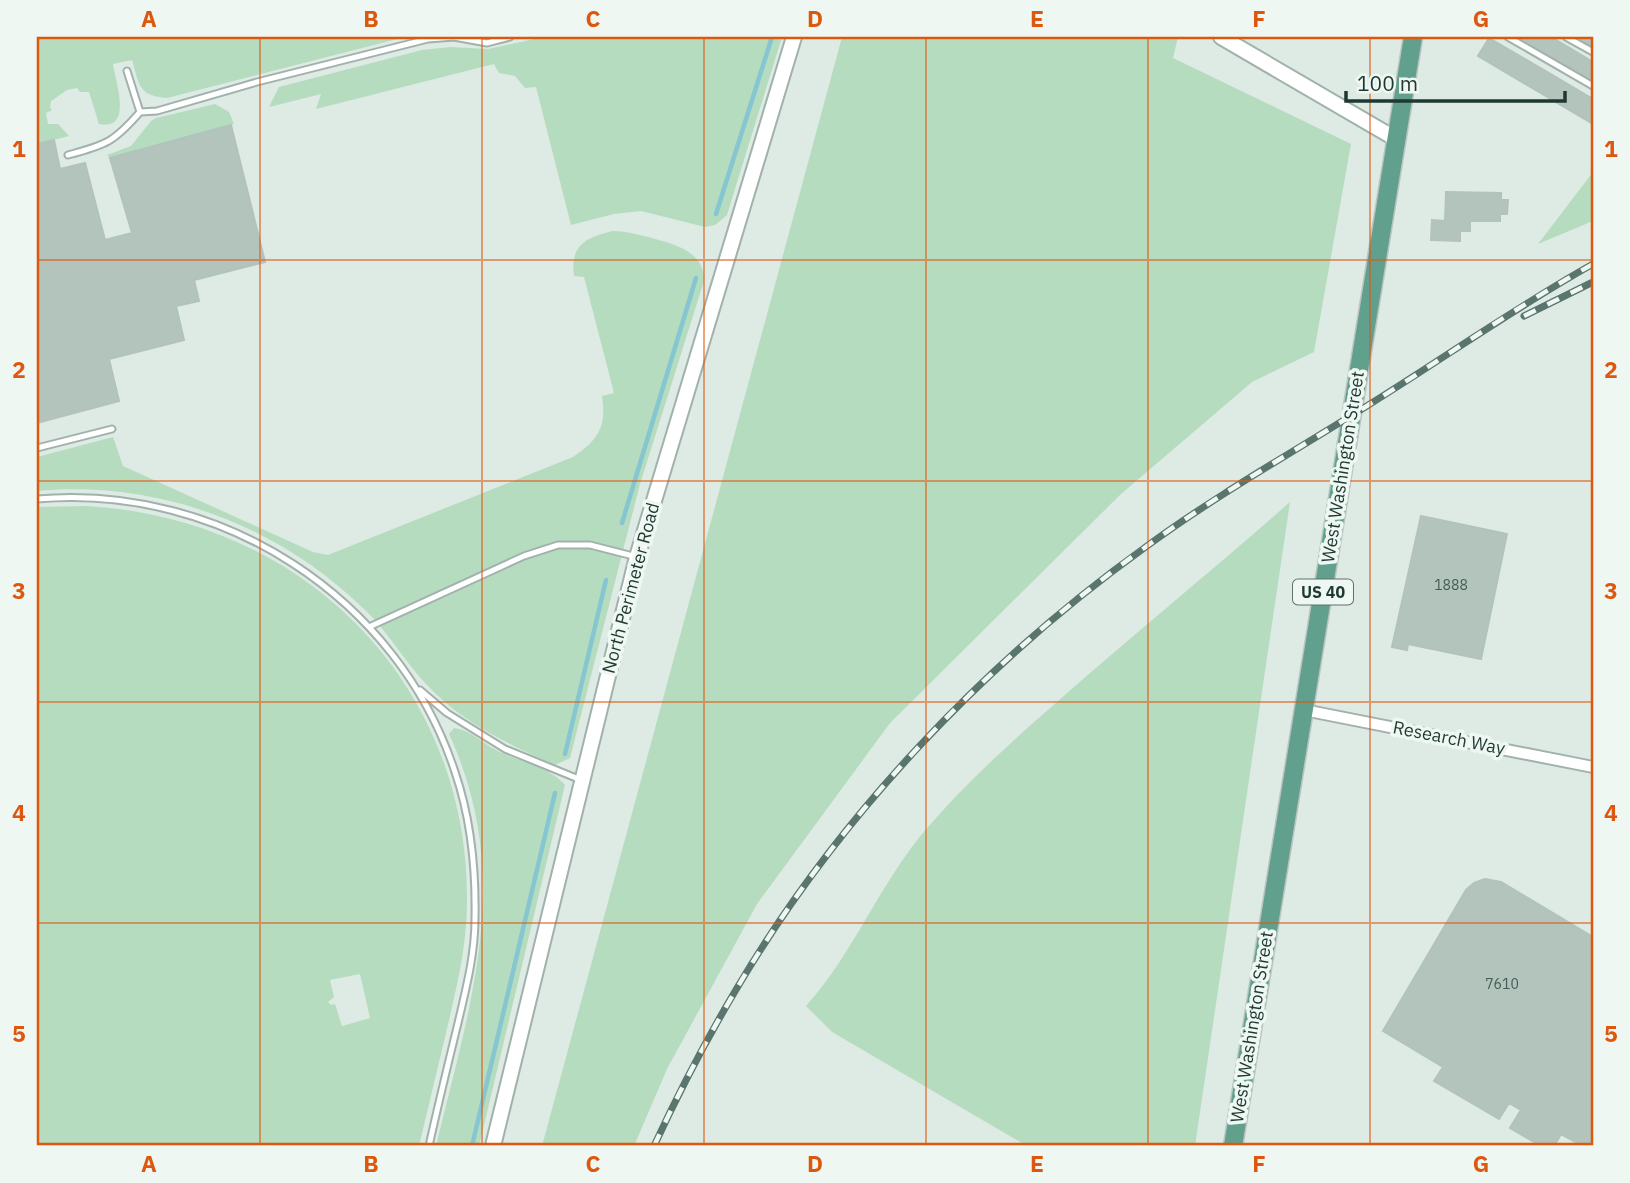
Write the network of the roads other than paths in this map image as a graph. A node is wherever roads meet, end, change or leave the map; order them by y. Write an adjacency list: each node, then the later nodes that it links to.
1 (510, 37): 10 (lane)
2 (794, 37): 16 (street, North Perimeter Road)
3 (1222, 37): 11 (street)
4 (1413, 37): 11 (main road, West Washington Street / US 40)
5 (1508, 37): 9 (lane)
6 (1566, 37): 7 (lane)
7 (1593, 52)
8 (127, 71): 10 (lane)
9 (1593, 86)
10 (140, 112): 12 (lane)
11 (1396, 139): 19 (main road, West Washington Street / US 40)
12 (68, 155)
13 (112, 429): 14 (lane)
14 (37, 449)
15 (37, 499): 17 (lane)
16 (637, 557): 17 (lane); 21 (street, North Perimeter Road)
17 (369, 627): 18 (lane)
18 (414, 685): 21 (lane); 22 (lane)
19 (1304, 710): 20 (street, Research Way); 24 (main road, West Washington Street / US 40)
20 (1593, 767)
21 (581, 780): 23 (street, North Perimeter Road)
22 (429, 1146)
23 (493, 1146)
24 (1233, 1146)

